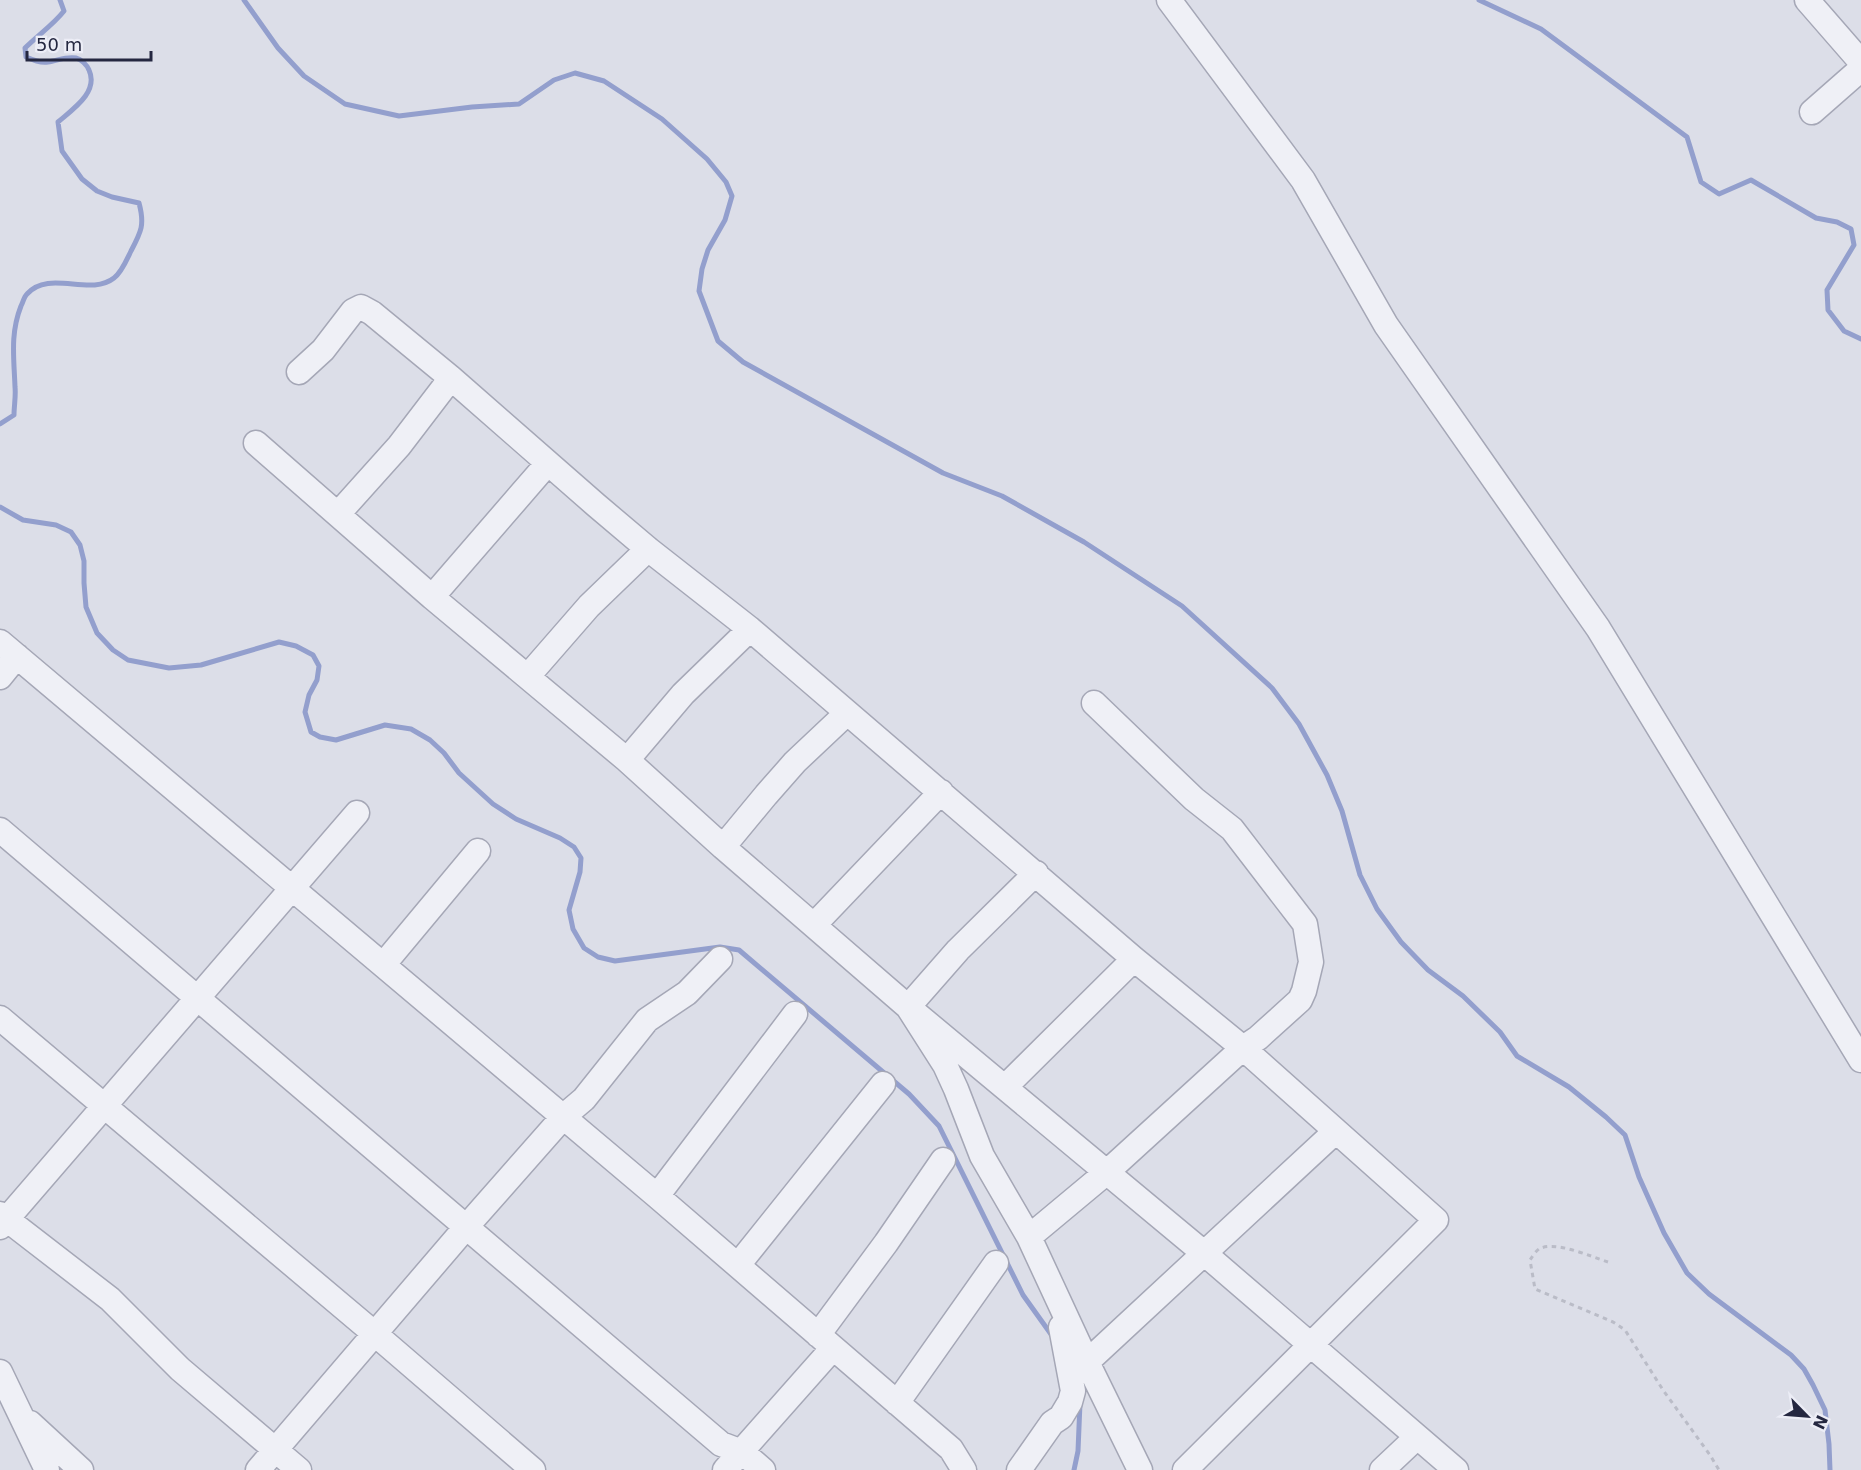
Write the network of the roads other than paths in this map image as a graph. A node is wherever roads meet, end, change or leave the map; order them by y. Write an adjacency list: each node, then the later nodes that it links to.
1 (1169, 0): 36 (street)
2 (1808, 0): 3 (street)
3 (1861, 62)
4 (1861, 69): 5 (street)
5 (1812, 112)
6 (299, 372): 7 (street)
7 (451, 378): 9 (street); 10 (street)
8 (256, 443): 10 (street)
9 (548, 464): 11 (street); 12 (street)
10 (338, 514): 12 (street)
11 (648, 549): 13 (street); 15 (street)
12 (432, 597): 15 (street)
13 (750, 629): 18 (street); 19 (street)
14 (8, 649): 16 (street); 26 (street)
15 (528, 676): 19 (street)
16 (0, 677)
17 (1094, 703): 35 (street)
18 (847, 713): 20 (street); 23 (street)
19 (627, 760): 23 (street)
20 (941, 792): 25 (street); 27 (street)
21 (357, 813): 26 (street)
22 (0, 830): 31 (street)
23 (723, 848): 27 (street)
24 (478, 851): 30 (street)
25 (1036, 873): 29 (street); 32 (street)
26 (292, 889): 30 (street); 31 (street)
27 (814, 925): 32 (street)
28 (720, 959): 40 (street)
29 (1134, 959): 35 (street); 38 (street)
30 (383, 965): 40 (street)
31 (199, 998): 39 (street); 46 (street)
32 (908, 1007): 38 (street); 47 (street)
33 (795, 1014): 44 (street)
34 (0, 1018): 39 (street)
35 (1243, 1048): 41 (street); 43 (street)
36 (1861, 1060)
37 (883, 1084): 50 (street)
38 (1005, 1087): 43 (street)
39 (105, 1105): 45 (street); 52 (street)
40 (564, 1116): 44 (street); 46 (street)
41 (1336, 1131): 48 (street); 54 (street)
42 (943, 1160): 53 (street)
43 (1107, 1172): 47 (street); 48 (street)
44 (657, 1196): 50 (street)
45 (2, 1220): 60 (street)
46 (467, 1226): 52 (street); 61 (street)
47 (1029, 1237): 51 (street)
48 (1205, 1254): 54 (street); 55 (street)
49 (996, 1263): 57 (street)
50 (738, 1265): 53 (street)
51 (1054, 1291): 55 (street); 70 (street)
52 (375, 1334): 60 (street); 66 (street)
53 (826, 1341): 57 (street); 61 (street)
54 (1311, 1344): 59 (street); 72 (street)
55 (1087, 1362): 71 (street)
56 (0, 1372): 58 (street)
57 (897, 1403): 69 (street)
58 (20, 1414): 62 (street); 63 (street)
59 (1417, 1437): 73 (street); 74 (street)
60 (275, 1450): 64 (street); 65 (street)
61 (742, 1452): 67 (street); 68 (street)
62 (47, 1470)
63 (81, 1470)
64 (258, 1470)
65 (298, 1470)
66 (533, 1470)
67 (725, 1470)
68 (763, 1470)
69 (964, 1470)
70 (1019, 1470)
71 (1140, 1470)
72 (1185, 1470)
73 (1382, 1470)
74 (1456, 1470)

